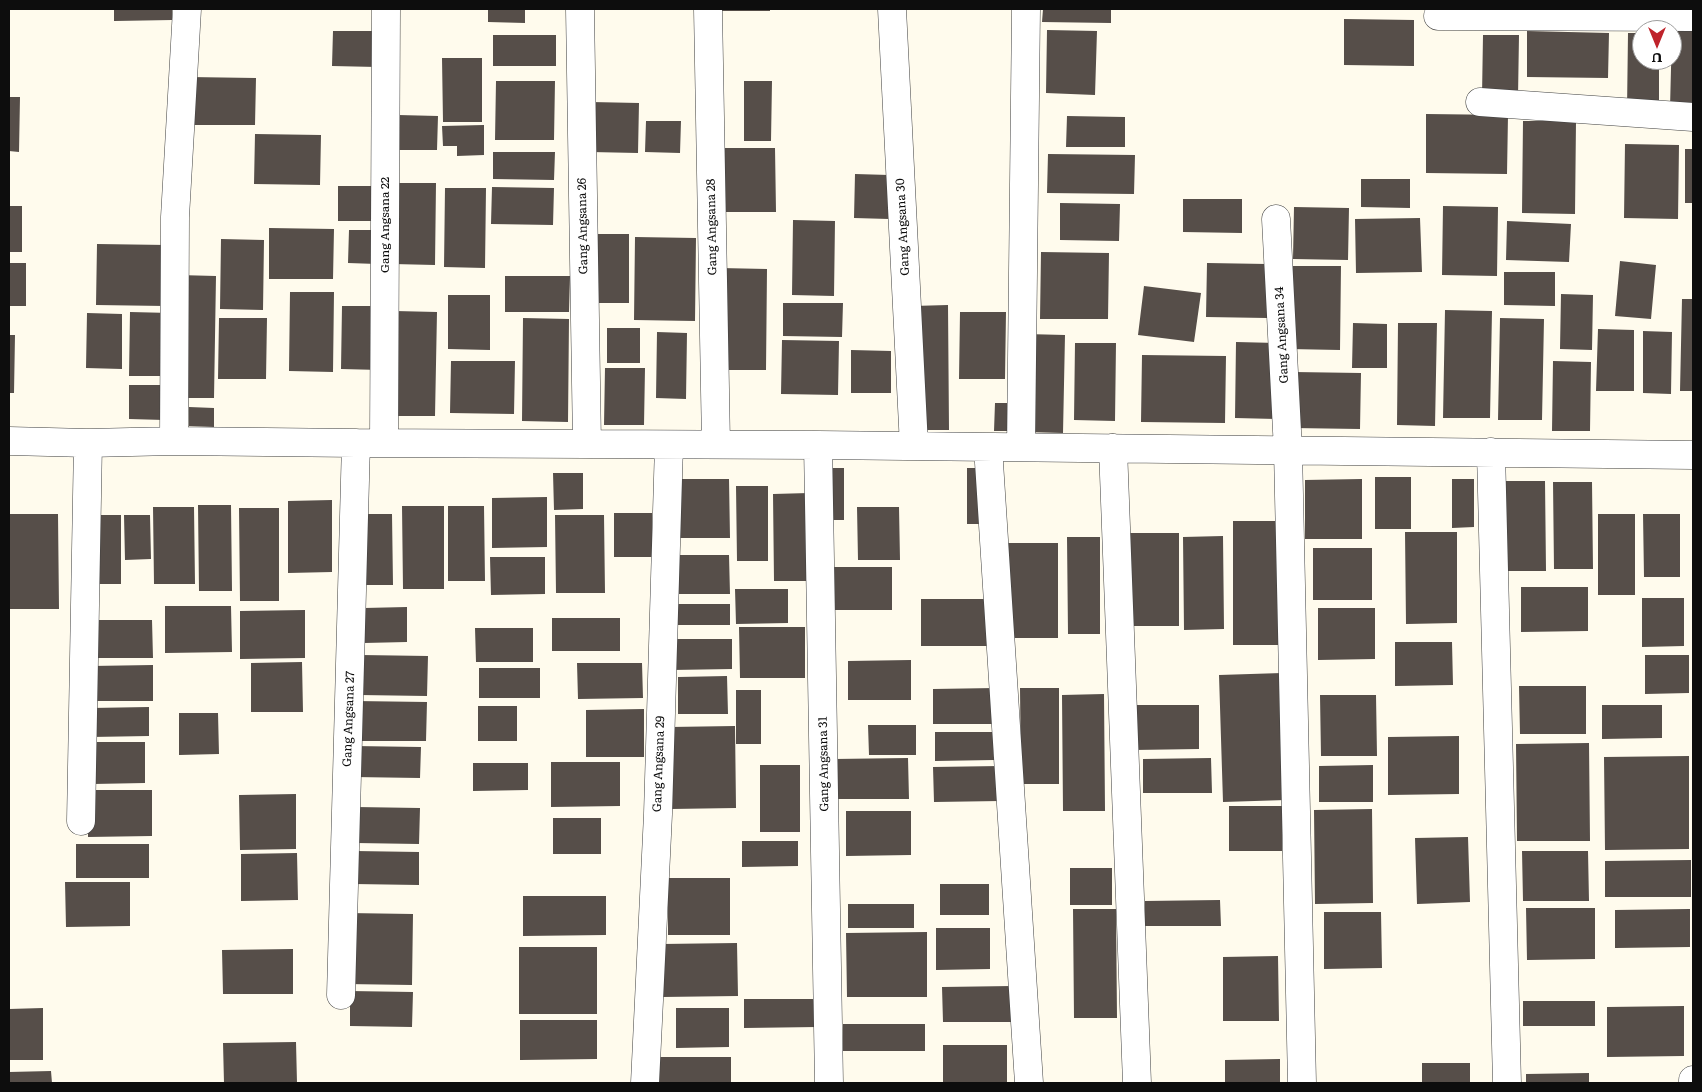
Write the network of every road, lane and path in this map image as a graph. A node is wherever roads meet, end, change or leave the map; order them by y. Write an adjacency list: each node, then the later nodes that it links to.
1 (187, 9): 12 (street)
2 (386, 9): 14 (street, Gang Angsana 22)
3 (580, 9): 17 (street, Gang Angsana 26)
4 (708, 9): 18 (street, Gang Angsana 28)
5 (892, 9): 21 (street, Gang Angsana 30)
6 (1026, 9): 23 (street)
7 (1438, 16): 8 (street)
8 (1693, 17)
9 (1480, 102): 10 (street)
10 (1693, 117)
11 (1276, 220): 25 (street, Gang Angsana 34)
12 (174, 440): 15 (street); 16 (street)
13 (9, 441): 15 (street)
14 (384, 442): 16 (street); 17 (street)
15 (88, 443): 28 (street)
16 (356, 443): 29 (street, Gang Angsana 27)
17 (587, 444): 19 (street)
18 (716, 444): 19 (street); 20 (street)
19 (669, 445): 30 (street, Gang Angsana 29)
20 (818, 445): 21 (street); 31 (street, Gang Angsana 31)
21 (914, 446): 22 (street)
22 (988, 447): 23 (street); 32 (street)
23 (1021, 447): 24 (street)
24 (1113, 448): 25 (street); 33 (street)
25 (1288, 450): 26 (street); 34 (street, Gang Angsana 34)
26 (1490, 452): 27 (street); 35 (street)
27 (1693, 455)
28 (81, 821)
29 (341, 995)
30 (645, 1083)
31 (829, 1083)
32 (1029, 1083)
33 (1137, 1083)
34 (1302, 1083)
35 (1507, 1083)

